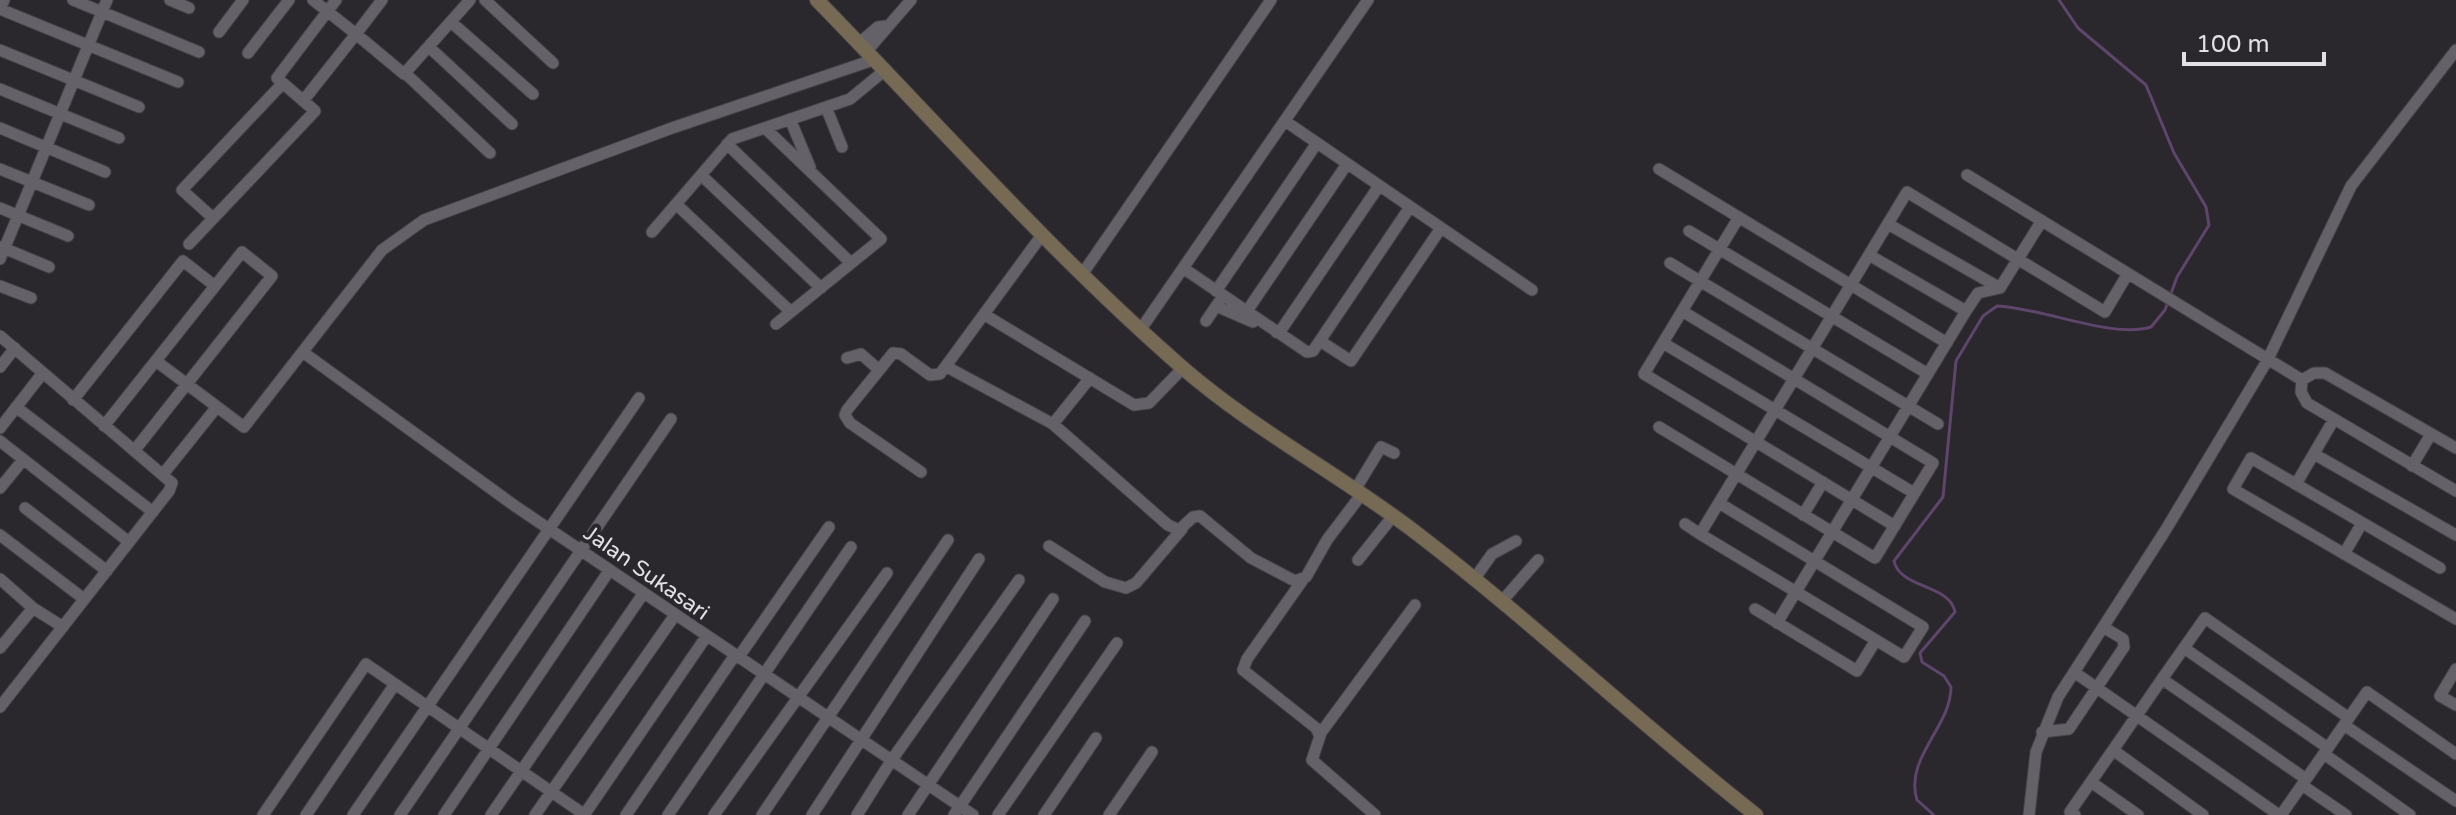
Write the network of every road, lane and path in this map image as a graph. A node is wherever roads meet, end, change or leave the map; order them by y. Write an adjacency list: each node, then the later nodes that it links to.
1 (4, 0): 22 (street)
2 (73, 0): 18 (street)
3 (107, 0): 18 (street)
4 (170, 0): 16 (street)
5 (243, 0): 20 (street)
6 (289, 0): 28 (street)
7 (313, 0): 17 (street)
8 (336, 0): 17 (street)
9 (382, 0): 21 (street)
10 (470, 0): 19 (street)
11 (817, 0): 27 (street)
12 (911, 0): 27 (street)
13 (1271, 0): 84 (street)
14 (1368, 0): 42 (street)
15 (488, 1): 29 (street)
16 (189, 8)
17 (327, 11): 21 (street); 34 (street)
18 (102, 12): 22 (street); 26 (street)
19 (451, 22): 23 (street); 36 (street)
20 (219, 32)
21 (356, 34): 31 (street); 37 (street)
22 (88, 45): 32 (street); 33 (street)
23 (429, 47): 31 (street); 43 (street)
24 (0, 50): 32 (street)
25 (2456, 50): 114 (street)
26 (199, 52)
27 (865, 52): 30 (street); 111 (street)
28 (248, 53)
29 (553, 63)
30 (884, 71): 39 (street); 73 (street)
31 (406, 74): 51 (street)
32 (74, 80): 38 (street); 40 (street)
33 (178, 82)
34 (283, 83): 37 (street); 67 (street)
35 (0, 89): 40 (street)
36 (533, 94)
37 (303, 101): 67 (street)
38 (139, 107)
39 (826, 107): 41 (street); 50 (street)
40 (60, 113): 46 (street); 49 (street)
41 (790, 119): 45 (street); 56 (street)
42 (1285, 121): 47 (street); 83 (street)
43 (512, 124)
44 (0, 128): 49 (street)
45 (765, 128): 48 (street); 56 (street)
46 (119, 138)
47 (1317, 143): 52 (street); 93 (street)
48 (727, 144): 57 (street); 80 (street)
49 (46, 147): 55 (street); 59 (street)
50 (842, 147)
51 (490, 153)
52 (1347, 164): 60 (street); 95 (street)
53 (0, 169): 59 (street)
54 (1659, 169): 66 (street)
55 (105, 172)
56 (814, 174): 80 (street)
57 (701, 175): 61 (street); 90 (street)
58 (1967, 175): 68 (street)
59 (32, 182): 62 (street); 65 (street)
60 (1379, 186): 63 (street); 104 (street)
61 (676, 204): 72 (street); 98 (street)
62 (89, 205)
63 (1410, 207): 70 (street); 106 (street)
64 (0, 208): 65 (street)
65 (18, 216): 74 (street); 77 (street)
66 (1739, 217): 76 (street); 87 (street)
67 (213, 218): 75 (street)
68 (2041, 222): 79 (street); 85 (street)
69 (1888, 224): 78 (street); 79 (street); 91 (street)
70 (1441, 228): 92 (street); 106 (street)
71 (1689, 231): 76 (street)
72 (652, 232)
73 (1042, 235): 84 (street); 99 (street)
74 (68, 236)
75 (189, 244)
76 (1720, 249): 86 (street); 100 (street)
77 (1, 252): 82 (street)
78 (1869, 255): 87 (street); 97 (street)
79 (2017, 259): 85 (street); 91 (street)
80 (851, 263): 90 (street)
81 (1670, 263): 86 (street)
82 (49, 267)
83 (1183, 268): 93 (street); 103 (street)
84 (1083, 273): 103 (street)
85 (2127, 275): 114 (street)
86 (1701, 281): 96 (street); 110 (street)
87 (1851, 285): 100 (street); 108 (street)
88 (0, 286): 94 (street)
89 (215, 286): 113 (street); 124 (street); 126 (street)
90 (821, 288): 98 (street)
91 (2000, 288): 97 (street)
92 (1532, 290)
93 (1219, 297): 95 (street); 101 (street); 104 (street)
94 (31, 298)
95 (1247, 311): 104 (street)
96 (1682, 311): 107 (street); 123 (street)
97 (1966, 311): 108 (street)
98 (791, 312): 102 (street)
99 (985, 315): 116 (street); 122 (street)
100 (1832, 316): 110 (street); 120 (street)
101 (1206, 321)
102 (776, 324)
103 (1141, 329): 117 (street)
104 (1279, 333): 106 (street)
105 (0, 336): 109 (street)
106 (1320, 341)
107 (1663, 343): 130 (street); 141 (street)
108 (1947, 343): 120 (street)
109 (15, 348): 115 (street); 119 (street)
110 (1813, 348): 123 (street); 127 (street)
111 (304, 353): 129 (street); 168 (street, Jalan Sukasari)
112 (847, 358): 118 (street)
113 (156, 361): 124 (street); 135 (street)
114 (2267, 361): 121 (street); 206 (street)
115 (0, 367)
116 (947, 367): 118 (street); 133 (street)
117 (1183, 368): 122 (street); 156 (street)
118 (878, 369): 149 (street)
119 (42, 374): 126 (street); 128 (street)
120 (1928, 374): 127 (street)
121 (2295, 376): 132 (street); 138 (street)
122 (1090, 378): 133 (street)
123 (1794, 379): 130 (street); 139 (street)
124 (187, 385): 129 (street); 143 (street)
125 (639, 398): 168 (street)
126 (73, 400): 135 (street)
127 (1908, 406): 134 (street); 139 (street)
128 (16, 407): 137 (street); 161 (street)
129 (216, 408): 150 (street)
130 (1775, 409): 141 (street); 148 (street)
131 (671, 419): 179 (street)
132 (2333, 421): 145 (street); 147 (street)
133 (1053, 424): 169 (street)
134 (1938, 424)
135 (104, 426): 143 (street)
136 (1659, 427): 151 (street)
137 (0, 428)
138 (2431, 434): 142 (street); 147 (street)
139 (1890, 437): 148 (street); 157 (street)
140 (0, 441): 146 (street)
141 (1756, 442): 151 (street); 152 (street)
142 (2455, 446)
143 (134, 451): 150 (street)
144 (1394, 453): 156 (street)
145 (2314, 454): 153 (street); 173 (street)
146 (23, 460): 154 (street); 176 (street)
147 (2412, 466): 155 (street)
148 (1871, 467): 157 (street); 158 (street)
149 (921, 472)
150 (164, 473): 161 (street)
151 (1736, 474): 159 (street); 162 (street)
152 (1823, 482): 158 (street); 162 (street)
153 (2296, 484): 164 (street); 180 (street)
154 (0, 488)
155 (2456, 491)
156 (1358, 492): 163 (street); 191 (street)
157 (1914, 493): 166 (street)
158 (1851, 500): 166 (street); 170 (street)
159 (1719, 503): 171 (street); 184 (street)
160 (25, 508): 186 (street)
161 (153, 512): 176 (street)
162 (1803, 515): 170 (street)
163 (1393, 516): 182 (street); 189 (street)
164 (2362, 523): 180 (street); 185 (street)
165 (1685, 524): 171 (street)
166 (1895, 526): 170 (street)
167 (829, 527): 212 (street)
168 (549, 528): 179 (street, Jalan Sukasari); 221 (street)
169 (1182, 529): 177 (street); 191 (street)
170 (1832, 532): 184 (street)
171 (1700, 534): 193 (street)
172 (0, 535): 195 (street)
173 (2456, 535)
174 (948, 540): 224 (street)
175 (1516, 541): 189 (street)
176 (129, 542): 186 (street)
177 (1049, 546)
178 (851, 547): 215 (street)
179 (581, 550): 187 (street, Jalan Sukasari); 226 (street)
180 (2344, 554): 202 (street)
181 (979, 559): 230 (street)
182 (1358, 560)
183 (1538, 560): 197 (street)
184 (1814, 561): 193 (street); 208 (street)
185 (2440, 568)
186 (107, 571): 195 (street)
187 (609, 571): 194 (street, Jalan Sukasari); 231 (street)
188 (887, 573): 219 (street)
189 (1475, 578): 197 (street)
190 (1019, 580): 236 (street)
191 (1302, 581): 228 (street)
192 (2, 584): 199 (street)
193 (1796, 592): 204 (street); 208 (street)
194 (643, 594): 201 (street, Jalan Sukasari); 237 (street)
195 (84, 599): 205 (street)
196 (1053, 599): 240 (street)
197 (1503, 600): 264 (street)
198 (1415, 605): 228 (street)
199 (33, 608): 205 (street); 210 (street)
200 (1755, 609): 204 (street)
201 (675, 615): 207 (street, Jalan Sukasari); 241 (street)
202 (2456, 619)
203 (1085, 621): 243 (street)
204 (1777, 623): 208 (street)
205 (63, 627): 222 (street)
206 (2103, 627): 214 (street); 218 (street)
207 (706, 637): 212 (street, Jalan Sukasari); 251 (street)
208 (1876, 640)
209 (1117, 643): 260 (street)
210 (0, 648)
211 (2184, 648): 216 (street); 225 (street); 233 (street)
212 (737, 657): 215 (street, Jalan Sukasari); 252 (street)
213 (2456, 669): 220 (street)
214 (2074, 672): 218 (street); 227 (street)
215 (762, 673): 219 (street, Jalan Sukasari); 253 (street)
216 (2162, 679): 223 (street); 239 (street)
217 (395, 684): 221 (street); 244 (street); 245 (street)
218 (2097, 687): 223 (street); 227 (street)
219 (797, 696): 224 (street, Jalan Sukasari); 254 (street)
220 (2456, 705)
221 (427, 706): 226 (street); 246 (street)
222 (0, 707)
223 (2138, 715): 232 (street); 269 (street)
224 (828, 719): 230 (street, Jalan Sukasari); 255 (street)
225 (2346, 721): 233 (street); 235 (street); 242 (street)
226 (459, 729): 231 (street); 247 (street)
227 (2042, 732): 265 (street)
228 (1320, 734): 263 (street)
229 (1096, 738): 261 (street)
230 (858, 739): 236 (street, Jalan Sukasari); 256 (street)
231 (489, 750): 237 (street); 248 (street)
232 (2113, 750): 238 (street); 268 (street)
233 (2326, 751): 239 (street); 271 (street)
234 (1152, 752): 262 (street)
235 (2456, 754)
236 (891, 761): 240 (street, Jalan Sukasari); 257 (street)
237 (520, 771): 241 (street); 249 (street)
238 (2091, 782): 266 (street); 267 (street)
239 (2304, 782): 269 (street); 270 (street)
240 (929, 785): 243 (street, Jalan Sukasari); 258 (street)
241 (551, 791): 250 (street); 251 (street)
242 (2456, 801)
243 (957, 810): 259 (street, Jalan Sukasari)
244 (263, 815)
245 (306, 815)
246 (353, 815)
247 (400, 815)
248 (444, 815)
249 (491, 815)
250 (535, 815)
251 (584, 815)
252 (626, 815)
253 (668, 815)
254 (714, 815)
255 (762, 815)
256 (812, 815)
257 (857, 815)
258 (908, 815)
259 (973, 815)
260 (998, 815)
261 (1044, 815)
262 (1109, 815)
263 (1375, 815)
264 (1756, 815)
265 (2029, 815)
266 (2075, 815)
267 (2138, 815)
268 (2203, 815)
269 (2280, 815)
270 (2346, 815)
271 (2410, 815)

